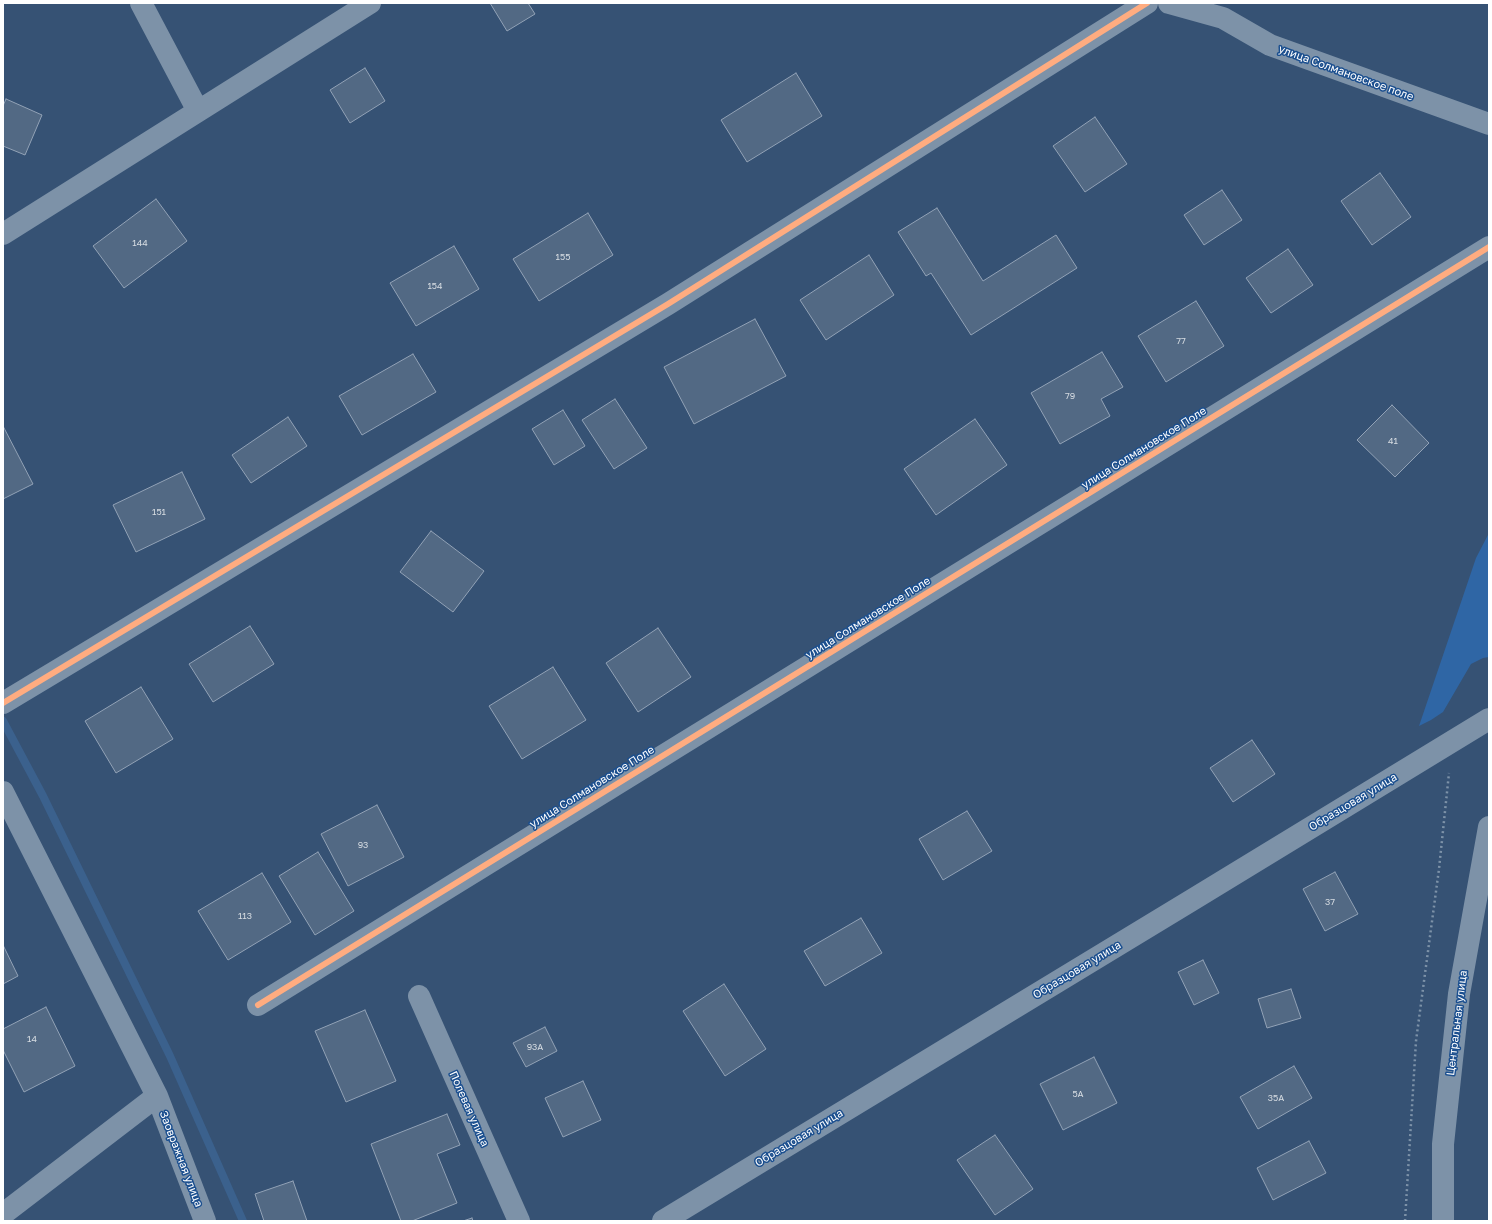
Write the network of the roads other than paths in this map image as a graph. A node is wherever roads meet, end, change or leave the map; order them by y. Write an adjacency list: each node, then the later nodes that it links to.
1 (141, 3): 6 (street)
2 (370, 3): 6 (street)
3 (1147, 3): 10 (street)
4 (1169, 3): 5 (street, улица Солмановское поле)
5 (1220, 11): 7 (street, улица Солмановское поле)
6 (198, 111): 8 (street)
7 (1489, 124)
8 (3, 234)
9 (1489, 247): 15 (street, улица Солмановское Поле)
10 (6, 702)
11 (1489, 718): 20 (street, Образцовая улица)
12 (3, 792): 16 (street, Заовражная улица)
13 (1489, 827): 21 (street, Центральная улица)
14 (419, 996): 19 (street, Полевая улица)
15 (258, 1005)
16 (157, 1096): 17 (street); 18 (street, Заовражная улица)
17 (3, 1214)
18 (205, 1221)
19 (519, 1221)
20 (663, 1221)
21 (1443, 1221)

